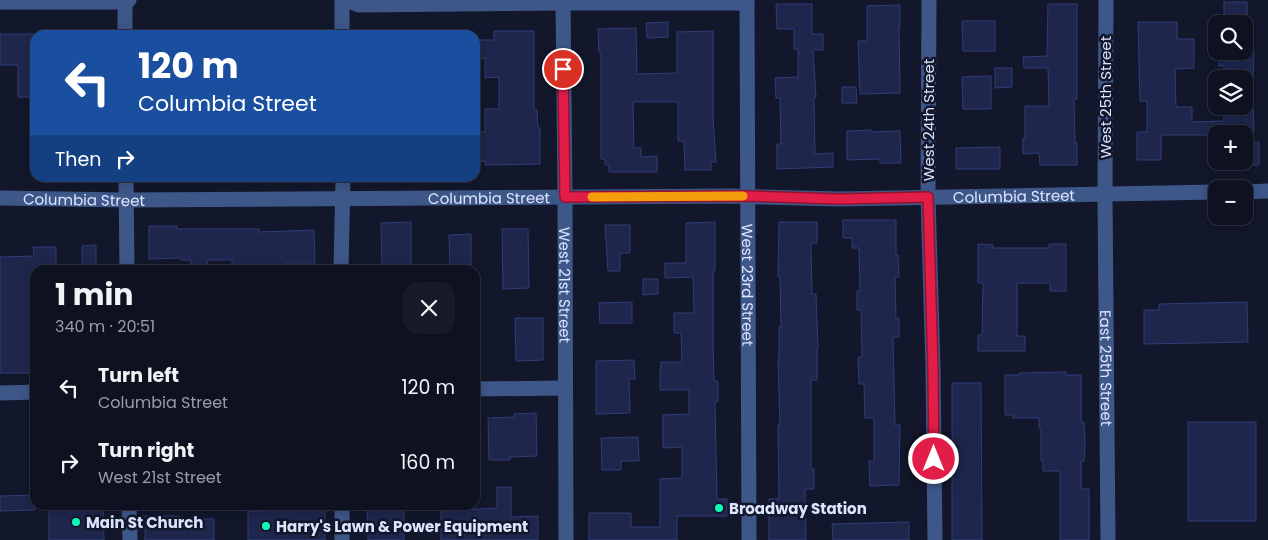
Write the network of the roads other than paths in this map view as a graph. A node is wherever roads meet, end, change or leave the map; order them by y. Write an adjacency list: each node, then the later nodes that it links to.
1 (342, 0): 10 (street)
2 (346, 0): 6 (street)
3 (929, 0): 19 (street, West 24th Street)
4 (1106, 0): 16 (street, West 25th Street)
5 (127, 1): 7 (street); 9 (street)
6 (563, 1): 8 (street); 18 (street, West 21st Street)
7 (0, 2)
8 (747, 2): 17 (street, West 23rd Street)
9 (125, 30)
10 (342, 30)
11 (126, 182): 22 (street)
12 (343, 182): 21 (street)
13 (1268, 191): 15 (street)
14 (1208, 192): 16 (street, Columbia Street)
15 (1253, 192)
16 (1105, 195): 19 (street, Columbia Street); 36 (street, East 25th Street)
17 (748, 196): 18 (street, Columbia Street); 19 (street, Columbia Street); 34 (street, West 23rd Street)
18 (565, 197): 21 (street, Columbia Street); 25 (street, West 21st Street)
19 (928, 197): 35 (street, West 24th Street)
20 (0, 198): 22 (street, Columbia Street)
21 (344, 198): 22 (street, Columbia Street); 24 (street)
22 (127, 200): 23 (street)
23 (128, 265)
24 (342, 265)
25 (565, 388): 26 (street); 33 (street, West 21st Street)
26 (480, 389)
27 (30, 392): 28 (street)
28 (0, 393)
29 (129, 510): 31 (street)
30 (342, 510): 32 (street)
31 (130, 540)
32 (342, 540)
33 (566, 540)
34 (749, 540)
35 (935, 540)
36 (1108, 540)

